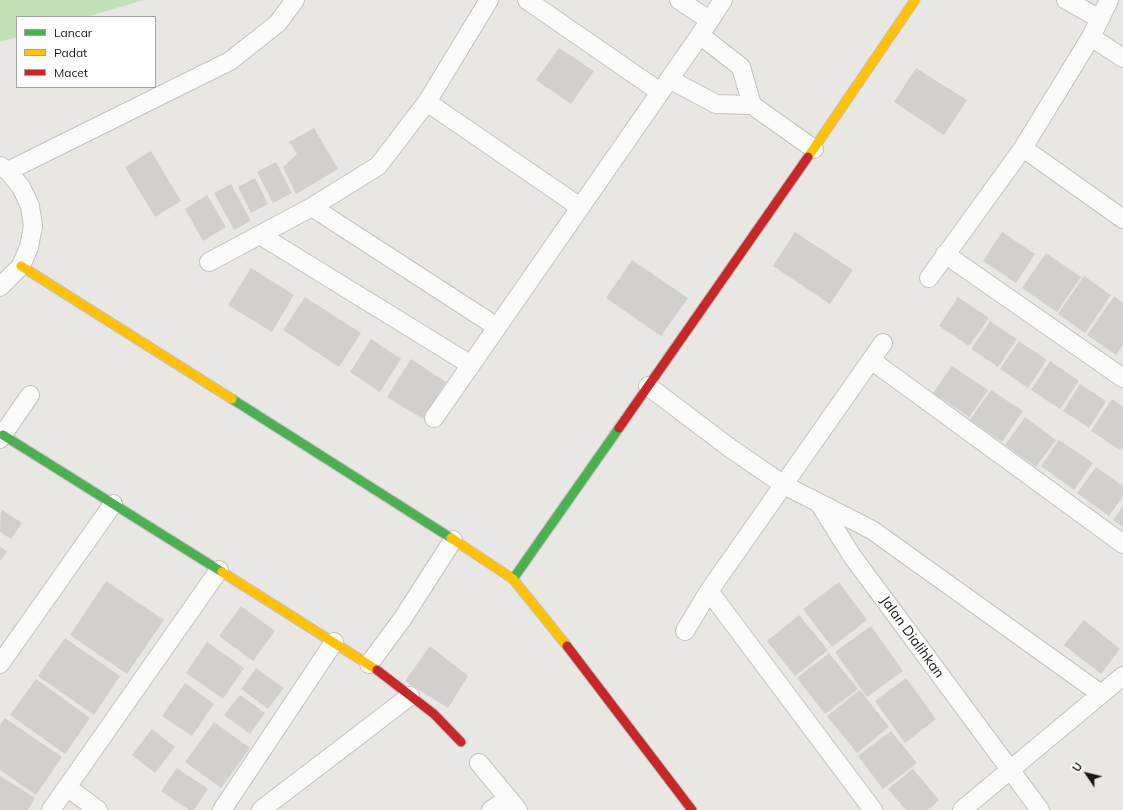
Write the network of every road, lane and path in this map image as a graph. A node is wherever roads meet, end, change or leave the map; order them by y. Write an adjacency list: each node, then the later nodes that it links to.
1 (294, 0): 19 (street)
2 (489, 0): 15 (street)
3 (528, 0): 14 (street)
4 (679, 0): 10 (street)
5 (723, 0): 10 (street)
6 (915, 0): 18 (street)
7 (1066, 0): 9 (street)
8 (1109, 0): 9 (street)
9 (1100, 19): 12 (street)
10 (709, 20): 11 (street)
11 (700, 35): 14 (street); 16 (street)
12 (1091, 37): 13 (street); 17 (street)
13 (1123, 58)
14 (664, 85): 16 (street); 21 (street)
15 (427, 102): 20 (street); 21 (street)
16 (752, 105): 18 (street)
17 (1023, 148): 22 (street); 24 (street)
18 (814, 149): 34 (street)
19 (4, 168): 26 (street)
20 (312, 207): 23 (street); 29 (street)
21 (580, 207): 29 (street)
22 (1123, 219)
23 (260, 235): 25 (street); 32 (street)
24 (945, 254): 27 (street); 33 (street)
25 (210, 262)
26 (21, 266): 28 (street); 41 (street)
27 (929, 278)
28 (0, 287)
29 (497, 327): 32 (street)
30 (883, 343): 31 (street)
31 (871, 360): 38 (street); 42 (street)
32 (471, 365): 36 (street)
33 (1123, 378)
34 (648, 386): 38 (street); 44 (street)
35 (30, 395): 37 (street)
36 (434, 418)
37 (1, 437): 40 (street)
38 (784, 485): 39 (street); 45 (street)
39 (819, 502): 51 (street); 55 (street, Jalan Dialihkan)
40 (113, 504): 43 (street); 48 (street)
41 (453, 540): 44 (street); 49 (street)
42 (1123, 544)
43 (219, 570): 47 (street); 56 (street)
44 (513, 579): 63 (street)
45 (709, 591): 46 (street); 64 (street)
46 (685, 631)
47 (334, 642): 49 (street); 60 (street)
48 (0, 664)
49 (370, 664): 52 (street)
50 (1123, 676): 51 (street)
51 (1101, 694): 55 (street)
52 (410, 696): 53 (street); 61 (street)
53 (461, 742)
54 (479, 763): 57 (street)
55 (1009, 770): 65 (street); 66 (street, Jalan Dialihkan)
56 (67, 787): 58 (street); 59 (street)
57 (513, 804): 62 (street)
58 (51, 810)
59 (98, 810)
60 (222, 810)
61 (261, 810)
62 (491, 810)
63 (692, 810)
64 (873, 810)
65 (962, 810)
66 (1040, 810)

